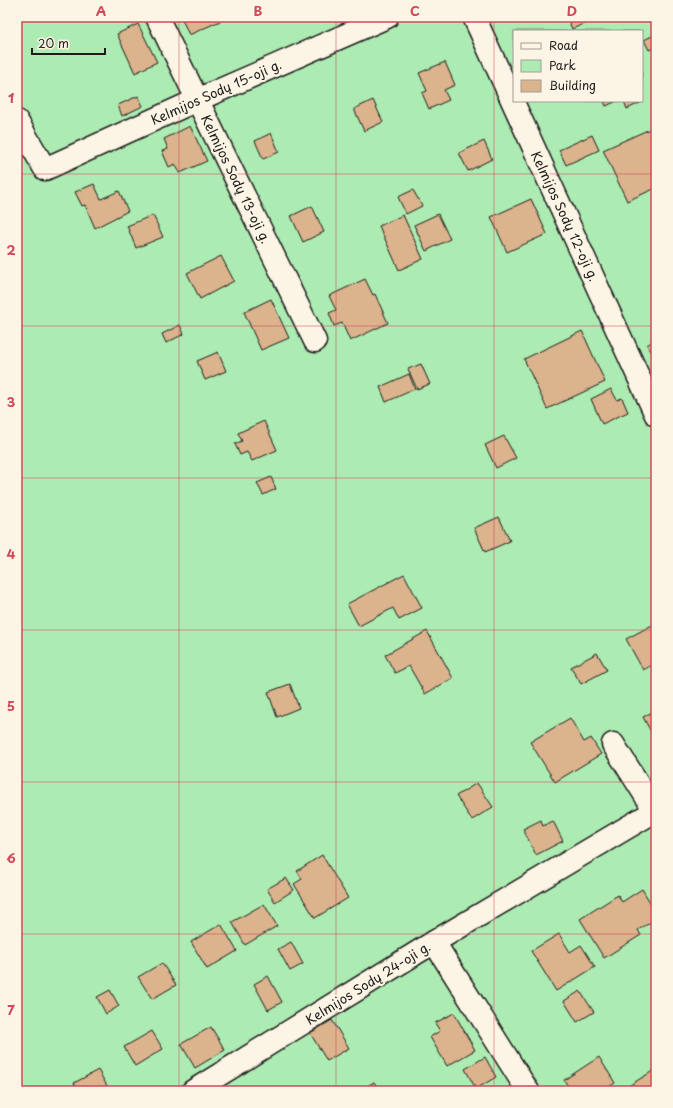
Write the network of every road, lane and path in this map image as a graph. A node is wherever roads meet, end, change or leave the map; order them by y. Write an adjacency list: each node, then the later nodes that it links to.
1 (157, 17): 4 (street, Kelmijos Sodų 13-oji g.)
2 (387, 17): 4 (street, Kelmijos Sodų 15-oji g.)
3 (474, 17): 7 (street, Kelmijos Sodų 12-oji g.)
4 (197, 100): 5 (street, Kelmijos Sodų 15-oji g.); 6 (street, Kelmijos Sodų 13-oji g.)
5 (17, 121)
6 (315, 341)
7 (656, 415)
8 (613, 744): 9 (street)
9 (656, 812): 10 (street)
10 (434, 942): 11 (street, Kelmijos Sodų 24-oji g.); 12 (street, Kelmijos Sodų 24-oji g.)
11 (193, 1091)
12 (528, 1091)

